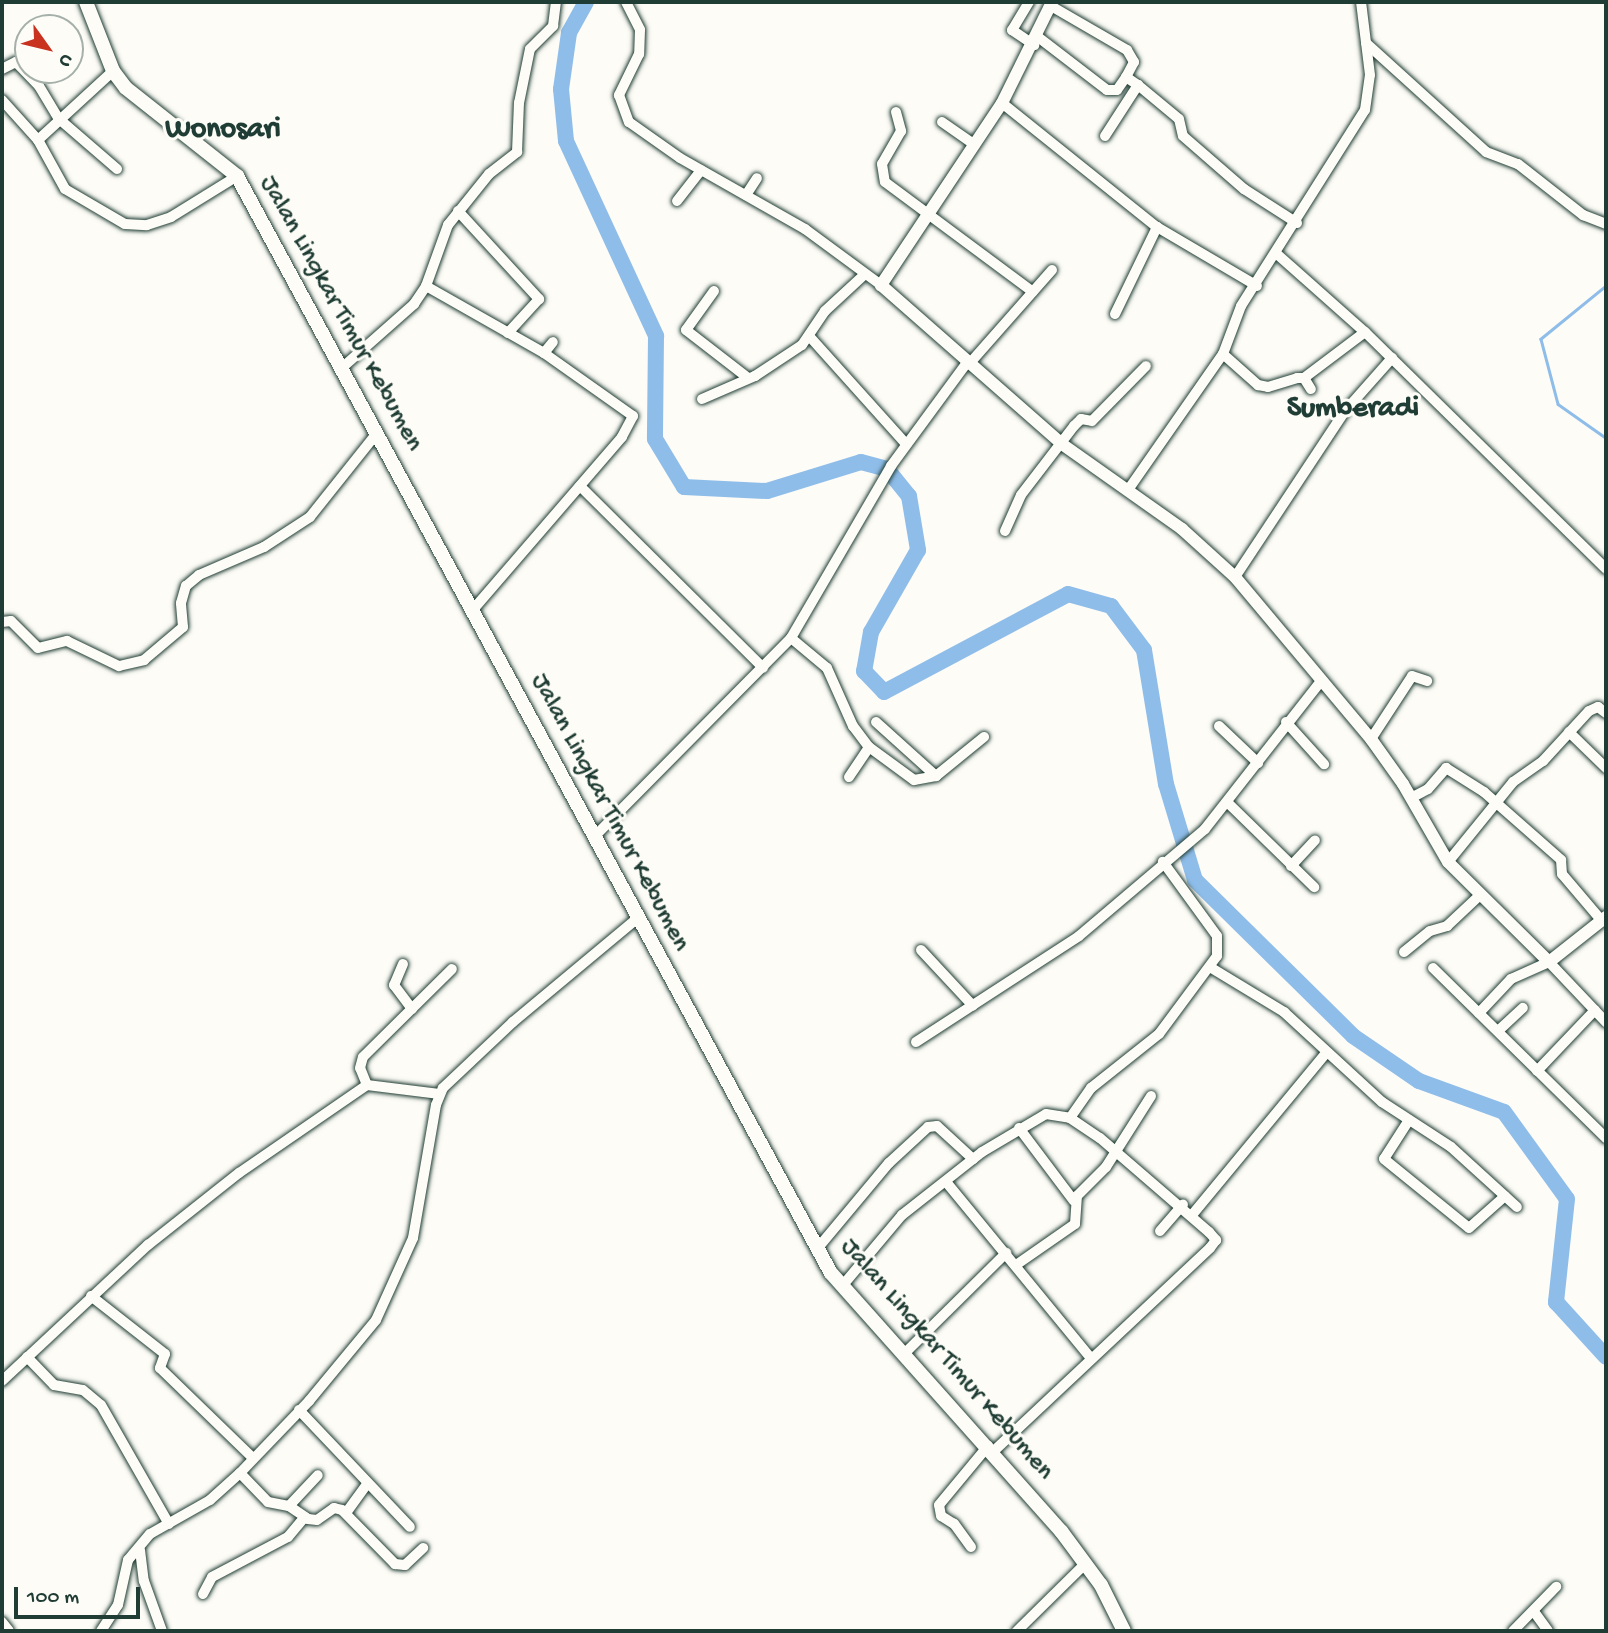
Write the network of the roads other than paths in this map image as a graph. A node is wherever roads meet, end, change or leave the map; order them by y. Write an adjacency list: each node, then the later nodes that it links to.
1 (86, 2): 10 (main road, Jalan Lingkar Timur Kebumen)
2 (556, 2): 27 (street)
3 (626, 2): 22 (street)
4 (1029, 2): 7 (street)
5 (1361, 2): 8 (street)
6 (1052, 4): 7 (street); 11 (street)
7 (1036, 41): 11 (street); 14 (street)
8 (1366, 43): 29 (street); 30 (street)
9 (2, 69): 16 (street)
10 (113, 71): 16 (street); 23 (main road, Jalan Lingkar Timur Kebumen)
11 (1126, 77): 12 (street)
12 (1138, 85): 18 (street); 29 (street)
13 (2, 100): 19 (street)
14 (1002, 103): 20 (street); 31 (street)
15 (896, 112): 28 (street)
16 (58, 118): 19 (street); 21 (street)
17 (942, 122): 20 (street)
18 (1105, 136)
19 (38, 140): 23 (street)
20 (975, 145): 28 (street)
21 (117, 169)
22 (701, 170): 25 (street); 26 (street)
23 (237, 176): 49 (main road, Jalan Lingkar Timur Kebumen)
24 (757, 178): 25 (street)
25 (746, 195): 34 (street)
26 (677, 201)
27 (458, 211): 36 (street); 42 (street)
28 (929, 212): 35 (street); 39 (street)
29 (1297, 223): 32 (street)
30 (1606, 224)
31 (1157, 227): 37 (street); 40 (street)
32 (1277, 254): 37 (street); 41 (street)
33 (1052, 270): 39 (street)
34 (865, 274): 35 (street); 43 (street)
35 (881, 285): 48 (street)
36 (426, 286): 42 (street); 49 (street)
37 (1257, 286): 46 (street)
38 (715, 291): 51 (street)
39 (1033, 292): 48 (street)
40 (1115, 314)
41 (1364, 332): 47 (street); 52 (street)
42 (508, 333): 45 (street)
43 (810, 337): 51 (street); 56 (street)
44 (553, 342): 45 (street)
45 (544, 353): 58 (street)
46 (1223, 354): 52 (street); 59 (street)
47 (1392, 358): 61 (street); 62 (street)
48 (969, 362): 56 (street); 57 (street)
49 (344, 366): 55 (main road, Jalan Lingkar Timur Kebumen)
50 (1146, 366): 57 (street)
51 (748, 378): 54 (street)
52 (1304, 378): 53 (street)
53 (1311, 388)
54 (702, 399)
55 (377, 433): 63 (main road, Jalan Lingkar Timur Kebumen); 64 (street)
56 (906, 444): 65 (street)
57 (1062, 444): 59 (street); 60 (street)
58 (580, 486): 63 (street); 66 (street)
59 (1128, 490): 62 (street)
60 (1005, 531)
61 (1606, 569)
62 (1236, 578): 67 (street)
63 (472, 611): 85 (main road, Jalan Lingkar Timur Kebumen)
64 (2, 622)
65 (791, 638): 66 (street); 76 (street)
66 (763, 668): 85 (street)
67 (1322, 680): 71 (street); 75 (street)
68 (1427, 681): 75 (street)
69 (1606, 713): 73 (street)
70 (876, 722): 80 (street)
71 (1286, 722): 77 (street); 78 (street)
72 (1219, 726): 77 (street)
73 (1569, 732): 79 (street); 84 (street)
74 (984, 737): 80 (street)
75 (1371, 739): 82 (street)
76 (869, 747): 80 (street); 81 (street)
77 (1258, 762): 83 (street)
78 (1324, 764)
79 (1606, 768)
80 (936, 776)
81 (849, 777)
82 (1411, 798): 84 (street); 88 (street)
83 (1227, 802): 87 (street); 89 (street)
84 (1498, 803): 88 (street); 93 (street)
85 (595, 836): 92 (main road, Jalan Lingkar Timur Kebumen)
86 (1315, 840): 89 (street)
87 (1166, 860): 98 (street); 101 (street)
88 (1448, 862): 91 (street)
89 (1292, 866): 90 (street)
90 (1314, 887)
91 (1479, 896): 95 (street); 96 (street)
92 (638, 918): 112 (street); 127 (main road, Jalan Lingkar Timur Kebumen)
93 (1604, 919): 96 (street)
94 (921, 950): 101 (street)
95 (1404, 952)
96 (1549, 962): 104 (street); 105 (street)
97 (402, 964): 103 (street)
98 (1210, 967): 109 (street); 114 (street)
99 (1433, 968): 105 (street)
100 (452, 969): 103 (street)
101 (973, 1006): 108 (street)
102 (1523, 1008): 107 (street)
103 (412, 1009): 111 (street)
104 (1595, 1010): 106 (street); 110 (street)
105 (1479, 1013): 107 (street)
106 (1606, 1022)
107 (1498, 1031): 110 (street)
108 (916, 1042)
109 (1326, 1053): 115 (street); 125 (street)
110 (1537, 1070): 117 (street)
111 (367, 1085): 112 (street); 131 (street)
112 (439, 1094): 136 (street)
113 (1151, 1096): 118 (street)
114 (1070, 1118): 116 (street); 118 (street)
115 (1409, 1120): 121 (street); 121 (street)
116 (1019, 1128): 119 (street); 122 (street)
117 (1606, 1138)
118 (1114, 1149): 122 (street); 123 (street)
119 (974, 1159): 120 (street); 127 (street)
120 (947, 1183): 128 (street); 130 (street)
121 (1505, 1196): 124 (street)
122 (1074, 1201): 129 (street)
123 (1183, 1205): 125 (street); 126 (street)
124 (1517, 1207)
125 (1192, 1215): 134 (street)
126 (1160, 1231)
127 (817, 1249): 130 (main road, Jalan Lingkar Timur Kebumen)
128 (1006, 1253): 129 (street); 132 (street)
129 (1016, 1265): 134 (street)
130 (843, 1285): 132 (main road, Jalan Lingkar Timur Kebumen)
131 (90, 1296): 133 (street); 138 (street)
132 (904, 1354): 137 (main road, Jalan Lingkar Timur Kebumen)
133 (27, 1357): 135 (street); 145 (street)
134 (1090, 1357): 137 (street)
135 (2, 1380)
136 (299, 1410): 138 (street); 141 (street)
137 (991, 1449): 147 (street); 150 (main road, Jalan Lingkar Timur Kebumen)
138 (253, 1458): 139 (street)
139 (240, 1473): 142 (street); 145 (street)
140 (318, 1475): 142 (street)
141 (367, 1483): 143 (street); 146 (street)
142 (289, 1506): 144 (street)
143 (346, 1513): 144 (street); 148 (street)
144 (305, 1517): 152 (street)
145 (169, 1524): 149 (street)
146 (410, 1527)
147 (971, 1547)
148 (423, 1548)
149 (140, 1550): 156 (street); 157 (street)
150 (1086, 1563): 158 (street); 159 (main road, Jalan Lingkar Timur Kebumen)
151 (1556, 1587): 153 (street)
152 (203, 1594)
153 (1535, 1613): 160 (street); 161 (street)
154 (2, 1622): 155 (street)
155 (9, 1631)
156 (102, 1631)
157 (162, 1631)
158 (1017, 1631)
159 (1124, 1631)
160 (1513, 1631)
161 (1548, 1631)

